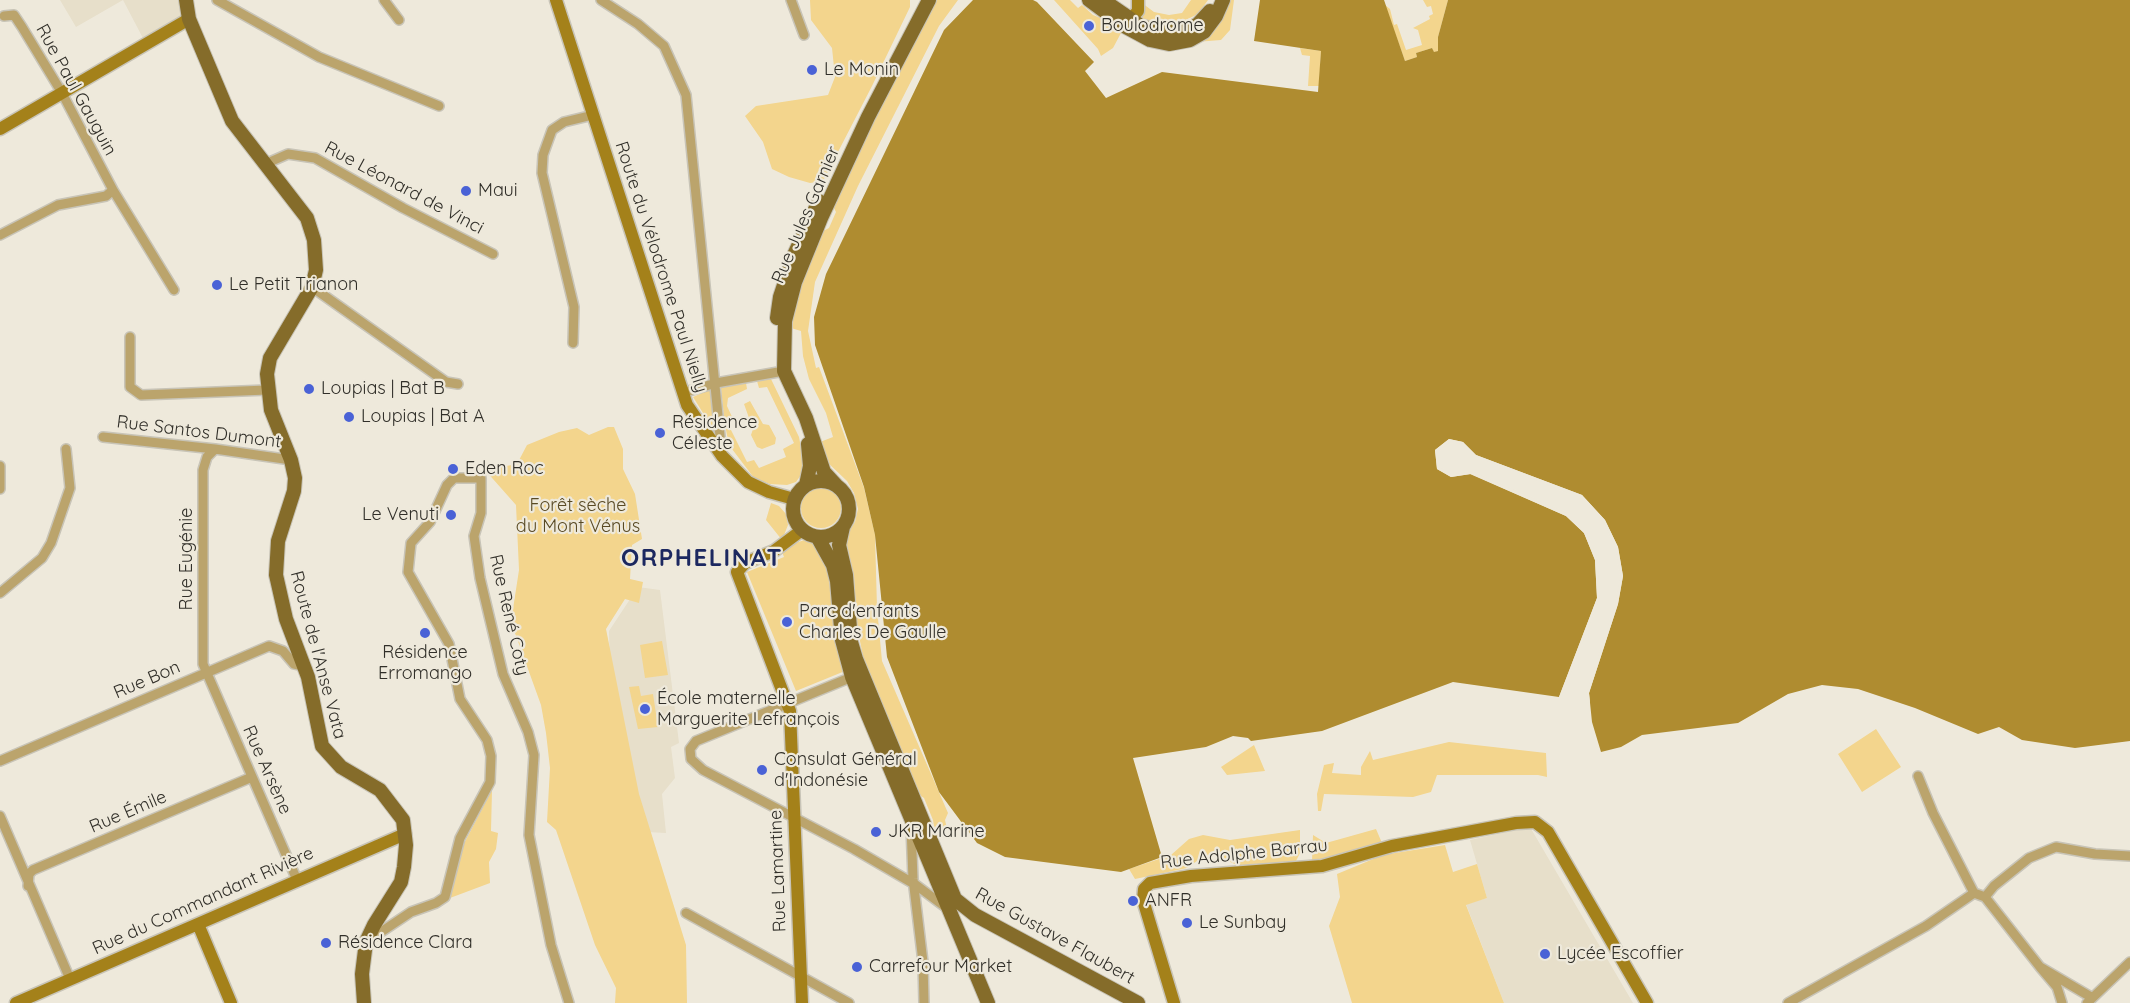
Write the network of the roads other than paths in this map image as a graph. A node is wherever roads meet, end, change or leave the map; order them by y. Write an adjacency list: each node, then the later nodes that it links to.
1 (186, 0): 14 (main road, Route de l'Anse Vata)
2 (218, 0): 19 (street)
3 (384, 0): 15 (street)
4 (556, 0): 20 (street, Route du Vélodrome Paul Nielly)
5 (602, 0): 33 (street)
6 (791, 0): 17 (street)
7 (918, 0): 26 (main road, Rue Jules Garnier)
8 (926, 0): 29 (main road, Rue Jules Garnier)
9 (1138, 0): 16 (street)
10 (1215, 0): 16 (main road)
11 (1223, 0): 16 (main road)
12 (1097, 3): 16 (main road)
13 (2, 16): 18 (street, Rue Paul Gauguin)
14 (189, 19): 18 (street); 22 (main road, Route de l'Anse Vata)
15 (399, 20)
16 (1127, 23)
17 (804, 35)
18 (62, 93): 21 (street); 23 (street, Rue Paul Gauguin)
19 (439, 106)
20 (593, 114): 31 (street); 36 (street, Route du Vélodrome Paul Nielly)
21 (0, 129)
22 (267, 167): 25 (street, Rue Léonard de Vinci); 27 (main road, Route de l'Anse Vata)
23 (113, 190): 24 (street); 28 (street, Rue Paul Gauguin)
24 (0, 235)
25 (493, 254)
26 (789, 267): 29 (main road); 32 (main road, Rue Jules Garnier)
27 (312, 287): 34 (street); 35 (main road, Route de l'Anse Vata)
28 (174, 290)
29 (791, 294): 32 (main road, Rue Jules Garnier)
30 (130, 337): 35 (street)
31 (573, 343)
32 (782, 368): 33 (street); 43 (main road, Rue Jules Garnier); 44 (main road, Rue Jules Garnier)
33 (716, 383): 36 (street); 40 (street)
34 (458, 384)
35 (267, 390): 41 (main road, Route de l'Anse Vata)
36 (682, 393): 40 (street, Route du Vélodrome Paul Nielly)
37 (103, 437): 38 (street, Rue Santos Dumont)
38 (215, 448): 41 (street, Rue Santos Dumont); 52 (street, Rue Eugénie)
39 (66, 449): 50 (street)
40 (722, 456): 46 (street, Route du Vélodrome Paul Nielly)
41 (291, 460): 51 (main road, Route de l'Anse Vata)
42 (0, 466): 45 (street)
43 (806, 485): 44 (main road); 46 (main road)
44 (836, 485): 47 (main road)
45 (0, 489)
46 (794, 499): 48 (main road)
47 (843, 527): 49 (main road); 68 (main road)
48 (802, 530): 49 (main road); 54 (street, Rue Lamartine)
49 (818, 537): 53 (main road)
50 (0, 593)
51 (303, 666): 52 (street, Rue Bon); 61 (main road, Route de l'Anse Vata)
52 (207, 673): 55 (street, Rue Bon); 57 (street, Rue Arsène)
53 (852, 677): 54 (street); 60 (main road)
54 (789, 702): 59 (street, Rue Lamartine); 59 (street, Rue Gustave Flaubert)
55 (0, 761)
56 (1918, 776): 66 (street)
57 (252, 777): 63 (street, Rue Arsène); 65 (street, Rue Émile)
58 (0, 816): 65 (street)
59 (794, 818): 64 (street, Rue Gustave Flaubert); 76 (street, Rue Lamartine)
60 (911, 819): 64 (street); 68 (main road)
61 (405, 834): 63 (street, Rue du Commandant Rivière); 72 (main road, Route de l'Anse Vata)
62 (2130, 856): 67 (street)
63 (297, 880): 70 (street, Rue du Commandant Rivière)
64 (916, 885): 68 (street, Rue Gustave Flaubert); 85 (street)
65 (28, 886): 77 (street)
66 (1974, 893): 67 (street); 90 (street)
67 (1985, 897): 75 (street)
68 (952, 904): 71 (main road, Rue Gustave Flaubert); 73 (main road)
69 (686, 913): 76 (street)
70 (198, 924): 77 (street, Rue du Commandant Rivière); 80 (street)
71 (996, 926): 73 (main road); 87 (main road, Rue Gustave Flaubert)
72 (366, 942): 81 (main road, Route de l'Anse Vata); 82 (street, Rue René Coty)
73 (963, 942): 86 (main road)
74 (2130, 962): 78 (street)
75 (2040, 967): 78 (street); 91 (street)
76 (800, 975): 83 (street, Rue Lamartine); 84 (street)
77 (70, 979): 79 (street, Rue du Commandant Rivière)
78 (2089, 1000)
79 (16, 1003)
80 (231, 1003)
81 (364, 1003)
82 (569, 1003)
83 (802, 1003)
84 (849, 1003)
85 (924, 1003)
86 (988, 1003)
87 (1138, 1003)
88 (1173, 1003): 89 (street, Rue Adolphe Barrau)
89 (1647, 1003)
90 (1788, 1003)
91 (2062, 1003)

